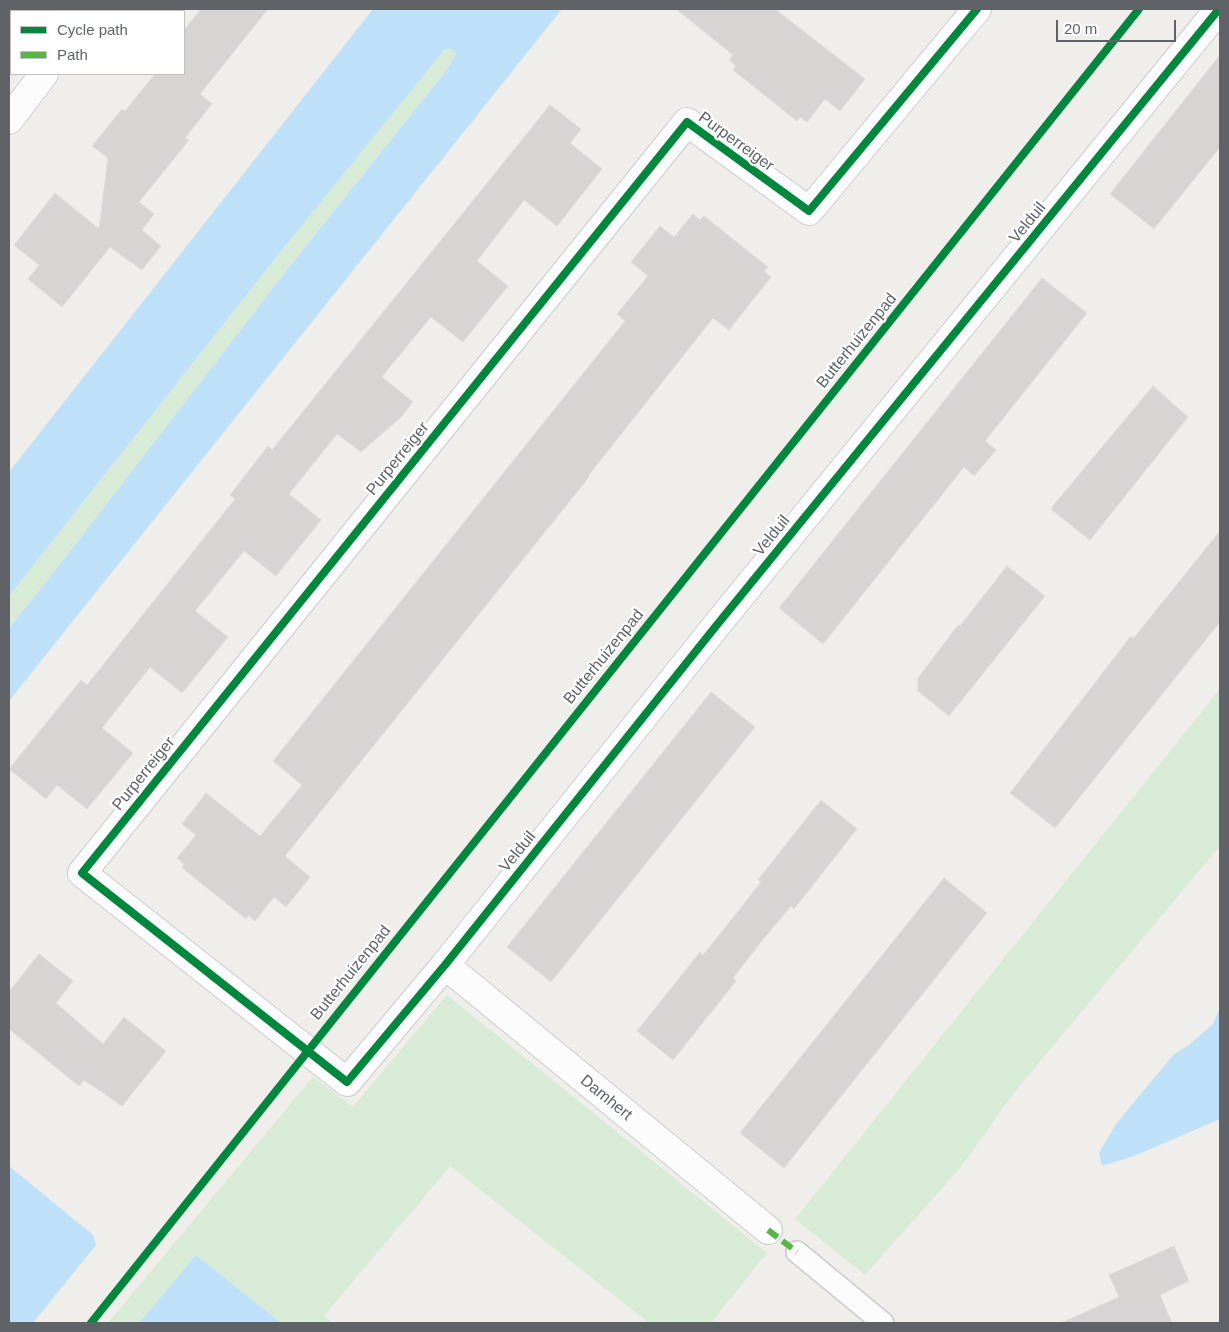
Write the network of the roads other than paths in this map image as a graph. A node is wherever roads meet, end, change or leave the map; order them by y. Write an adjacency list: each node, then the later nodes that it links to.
1 (977, 9): 6 (street, Purperreiger)
2 (1218, 9): 5 (street, Velduil)
3 (43, 75): 4 (street)
4 (9, 120)
5 (445, 965): 6 (street, Velduil); 7 (street, Damhert)
6 (347, 1082)
7 (768, 1230)
8 (797, 1252): 9 (lane)
9 (883, 1323)

